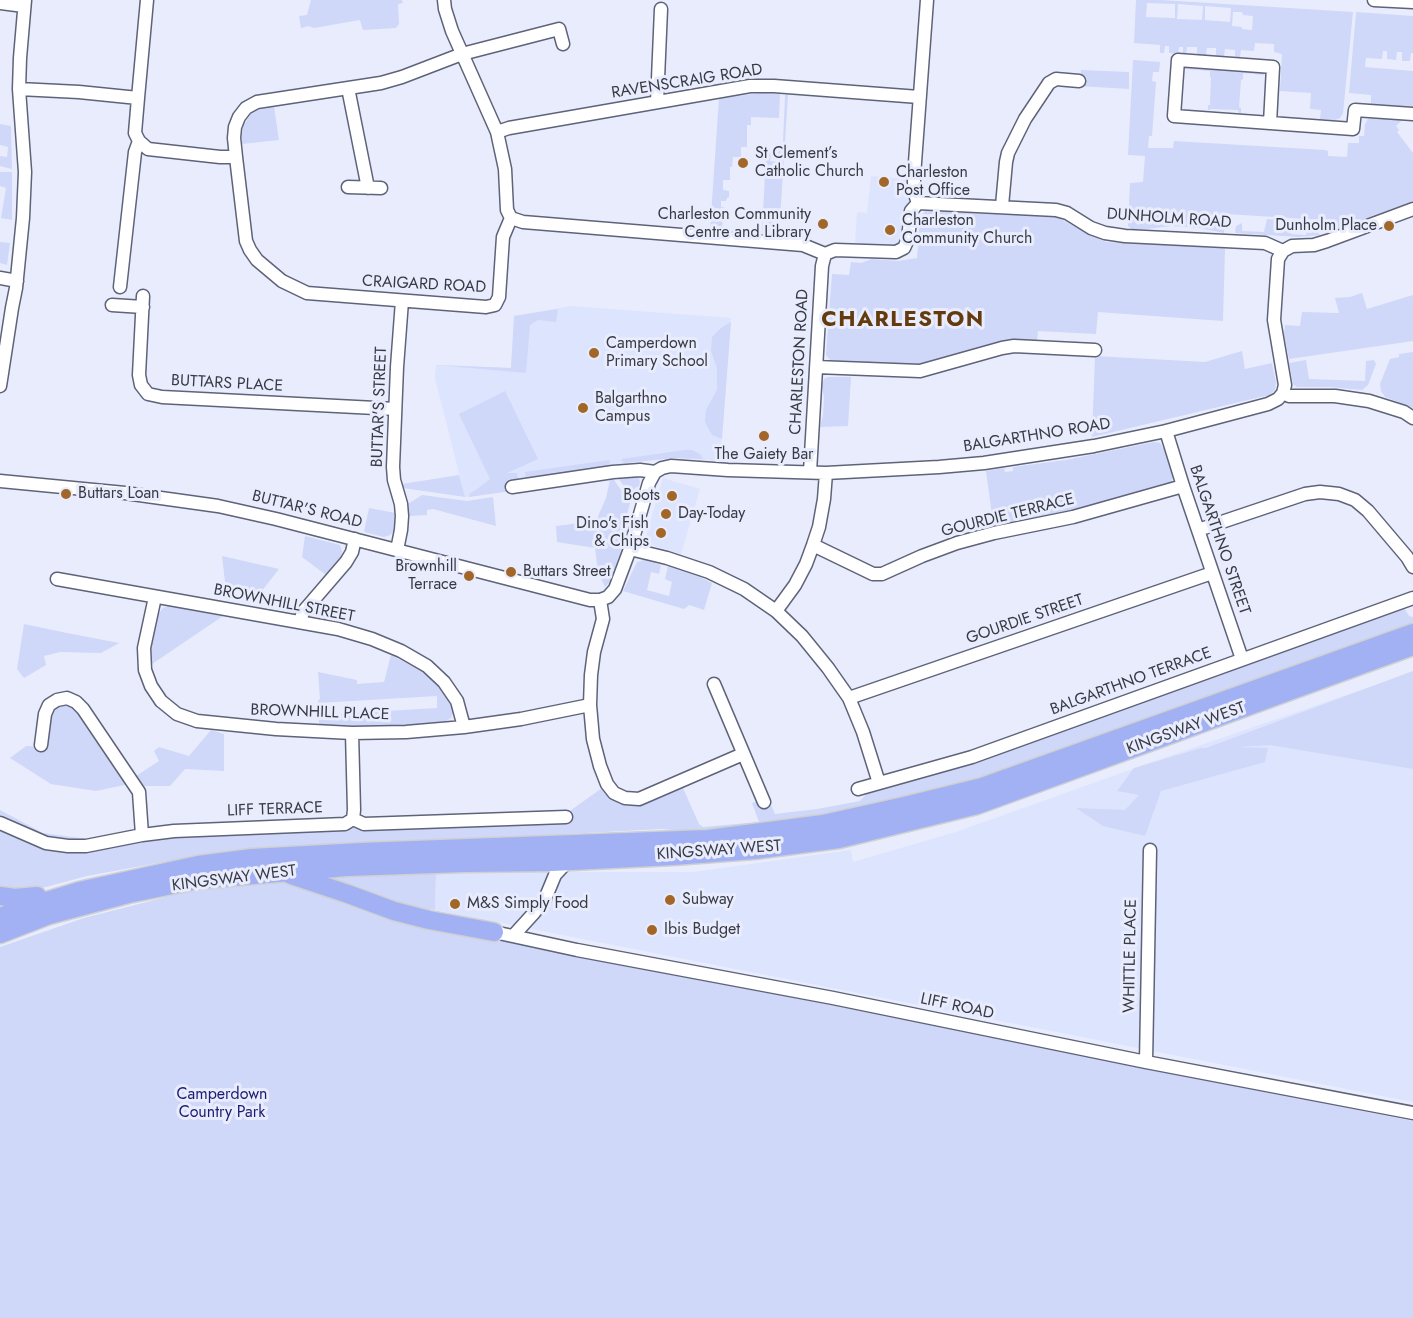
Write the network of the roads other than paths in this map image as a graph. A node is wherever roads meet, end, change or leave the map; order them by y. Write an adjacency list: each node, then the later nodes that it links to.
1 (147, 0): 15 (street)
2 (444, 0): 10 (street, CRAIGARD ROAD)
3 (927, 0): 14 (street)
4 (1374, 0): 5 (street)
5 (1413, 2)
6 (0, 3): 7 (street)
7 (25, 3): 13 (street)
8 (661, 9): 16 (street)
9 (563, 44): 10 (street, CRAIGARD ROAD)
10 (462, 54): 12 (street, CRAIGARD ROAD); 19 (street, CRAIGARD ROAD)
11 (1079, 81): 26 (street)
12 (348, 88): 21 (street, CRAIGARD ROAD); 23 (street)
13 (19, 89): 15 (street); 32 (street)
14 (919, 97): 16 (street, RAVENSCRAIG ROAD); 25 (street)
15 (138, 98): 20 (street)
16 (657, 102): 19 (street, RAVENSCRAIG ROAD)
17 (1413, 114): 18 (street)
18 (1270, 123): 18 (street)
19 (497, 132): 28 (street, CRAIGARD ROAD)
20 (139, 141): 21 (street); 33 (street)
21 (236, 157): 34 (street, CRAIGARD ROAD)
22 (348, 188): 23 (street)
23 (368, 188): 24 (street)
24 (381, 188)
25 (918, 203): 26 (street, DUNHOLM ROAD); 30 (street)
26 (1002, 206): 29 (street, DUNHOLM ROAD)
27 (1413, 209): 29 (street, DUNHOLM ROAD)
28 (511, 218): 30 (street); 34 (street, CRAIGARD ROAD)
29 (1283, 251): 39 (street)
30 (825, 254): 37 (street, CHARLESTON ROAD)
31 (0, 278): 32 (street)
32 (17, 281): 38 (street)
33 (120, 287)
34 (402, 301): 40 (street, BUTTAR'S STREET)
35 (112, 305): 40 (street, BUTTARS PLACE)
36 (1095, 350): 37 (street)
37 (816, 367): 44 (street, CHARLESTON ROAD)
38 (0, 386)
39 (1283, 393): 41 (street); 42 (street, BALGARTHNO ROAD)
40 (395, 409): 53 (street, BUTTAR'S STREET)
41 (1413, 418)
42 (1166, 430): 45 (street, BALGARTHNO ROAD); 47 (street, BALGARTHNO STREET)
43 (655, 472): 44 (street, BALGARTHNO ROAD); 48 (street, BALGARTHNO ROAD); 52 (street)
44 (810, 472): 45 (street, BALGARTHNO ROAD)
45 (826, 473): 51 (street)
46 (0, 481): 50 (street, BUTTAR'S ROAD)
47 (1183, 486): 49 (street, BALGARTHNO STREET); 51 (street, GOURDIE TERRACE)
48 (512, 487)
49 (1198, 530): 54 (street); 55 (street, BALGARTHNO STREET)
50 (355, 539): 53 (street, BUTTAR'S ROAD); 61 (street)
51 (813, 545): 60 (street)
52 (630, 549): 59 (street); 60 (street)
53 (397, 550): 59 (street, BUTTAR'S ROAD)
54 (1413, 567)
55 (1212, 573): 64 (street, BALGARTHNO STREET); 66 (street, GOURDIE STREET)
56 (57, 579): 57 (street, BROWNHILL STREET)
57 (155, 597): 61 (street, BROWNHILL STREET); 69 (street, BROWNHILL PLACE)
58 (1413, 598): 64 (street, BALGARTHNO TERRACE)
59 (600, 600): 67 (street)
60 (776, 611): 66 (street)
61 (300, 622): 68 (street, BROWNHILL STREET)
62 (1413, 633): 82 (highway, KINGSWAY WEST)
63 (1413, 646): 80 (highway, KINGSWAY WEST)
64 (1242, 659): 72 (street, BALGARTHNO TERRACE)
65 (714, 684): 71 (street)
66 (849, 698): 72 (street)
67 (590, 705): 68 (street, BROWNHILL PLACE); 71 (street)
68 (464, 727): 69 (street, BROWNHILL PLACE)
69 (352, 733): 76 (street)
70 (40, 745): 78 (street)
71 (743, 754): 74 (street)
72 (879, 783): 73 (street, BALGARTHNO TERRACE)
73 (858, 789)
74 (764, 802)
75 (559, 814): 76 (street, LIFF TERRACE)
76 (353, 819): 78 (street, LIFF TERRACE)
77 (0, 823): 78 (street, LIFF TERRACE)
78 (142, 835)
79 (1150, 850): 88 (street, WHITTLE PLACE)
80 (568, 861): 81 (highway, KINGSWAY WEST); 87 (street)
81 (283, 872): 85 (highway); 86 (highway, KINGSWAY WEST)
82 (79, 891): 83 (highway); 84 (highway, KINGSWAY WEST)
83 (0, 896)
84 (0, 917)
85 (494, 932): 87 (street, LIFF ROAD)
86 (0, 934)
87 (513, 936): 88 (street, LIFF ROAD)
88 (1146, 1062): 89 (street, LIFF ROAD)
89 (1413, 1113)

